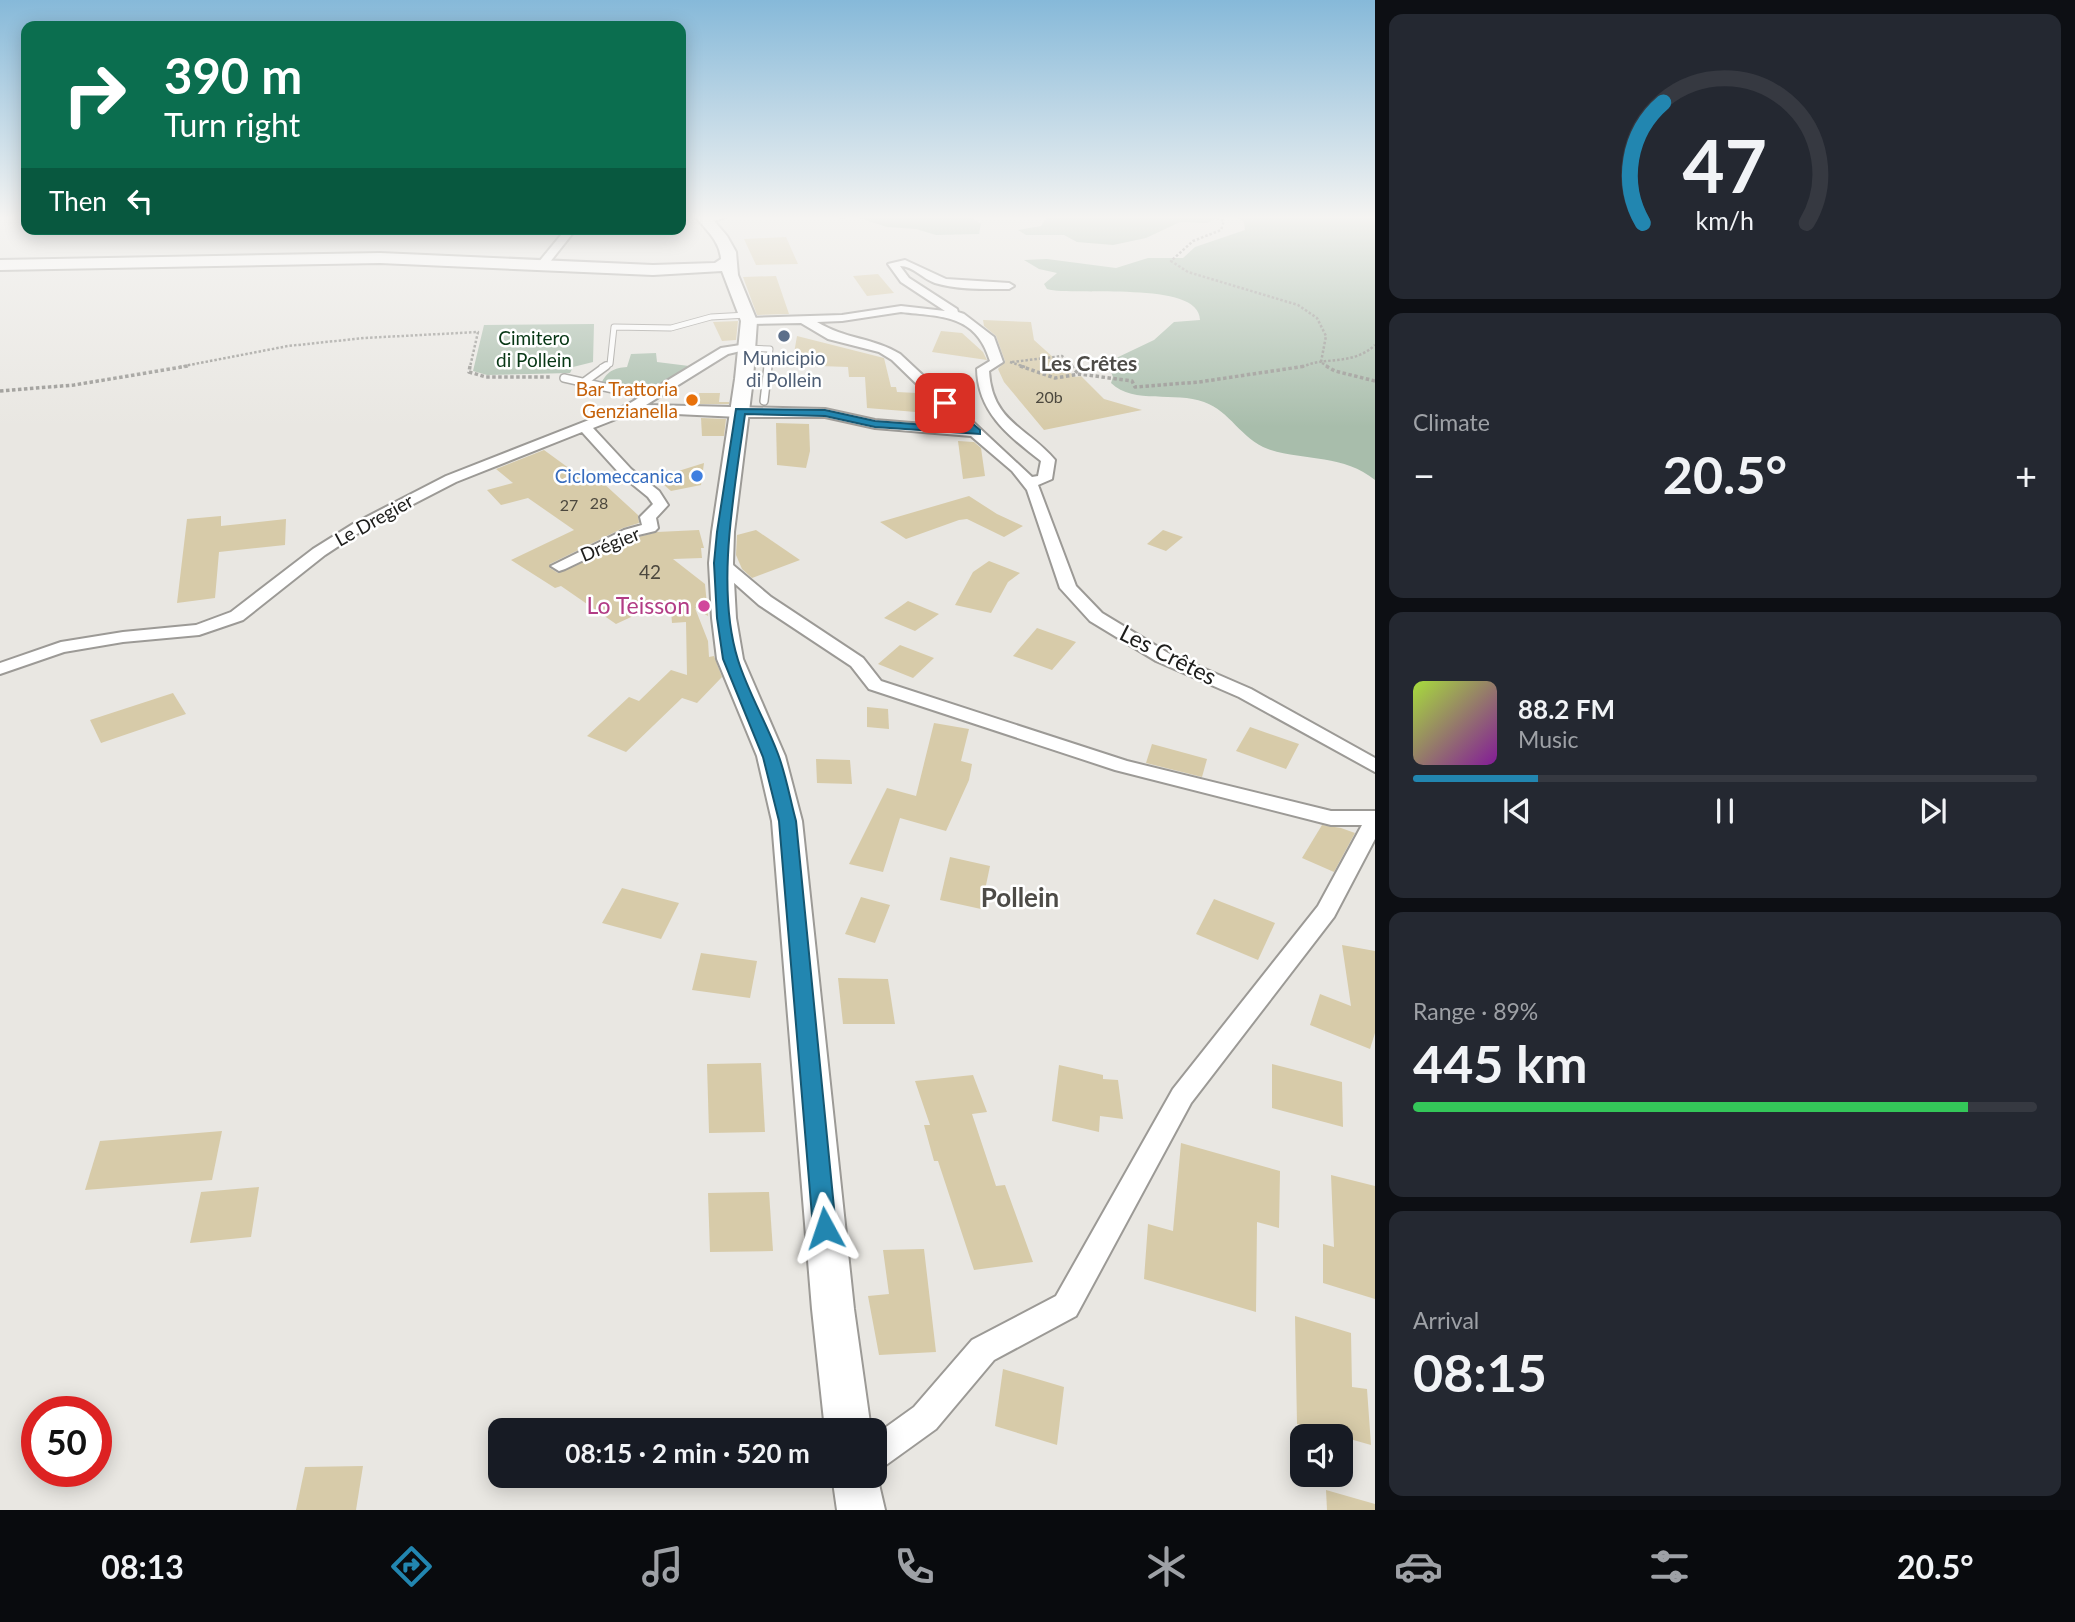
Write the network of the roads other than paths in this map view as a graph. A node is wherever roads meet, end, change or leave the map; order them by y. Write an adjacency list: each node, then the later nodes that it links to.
1 (716, 286): 4 (main road)
2 (729, 286): 4 (main road)
3 (915, 286): 5 (street)
4 (730, 290): 6 (street, Le Dregier); 8 (lane); 9 (street, Le Dregier); 10 (main road)
5 (960, 316): 6 (street, Le Dregier); 14 (street)
6 (806, 321): 13 (street, Les Crêtes)
7 (564, 378): 8 (lane)
8 (584, 382): 9 (lane)
9 (649, 397): 11 (street, Le Dregier)
10 (751, 397): 11 (street); 13 (street); 15 (main road)
11 (632, 408): 12 (street, Le Dregier)
12 (585, 428): 16 (street, Drégier); 17 (street, Le Dregier)
13 (976, 432): 14 (street, Les Crêtes)
14 (1029, 482): 18 (street, Les Crêtes)
15 (721, 563): 19 (street); 20 (main road)
16 (559, 566)
17 (0, 669)
18 (1375, 766)
19 (1375, 819): 21 (street)
20 (846, 1418)
21 (887, 1445)
22 (857, 1488): 23 (main road)
23 (861, 1510)

